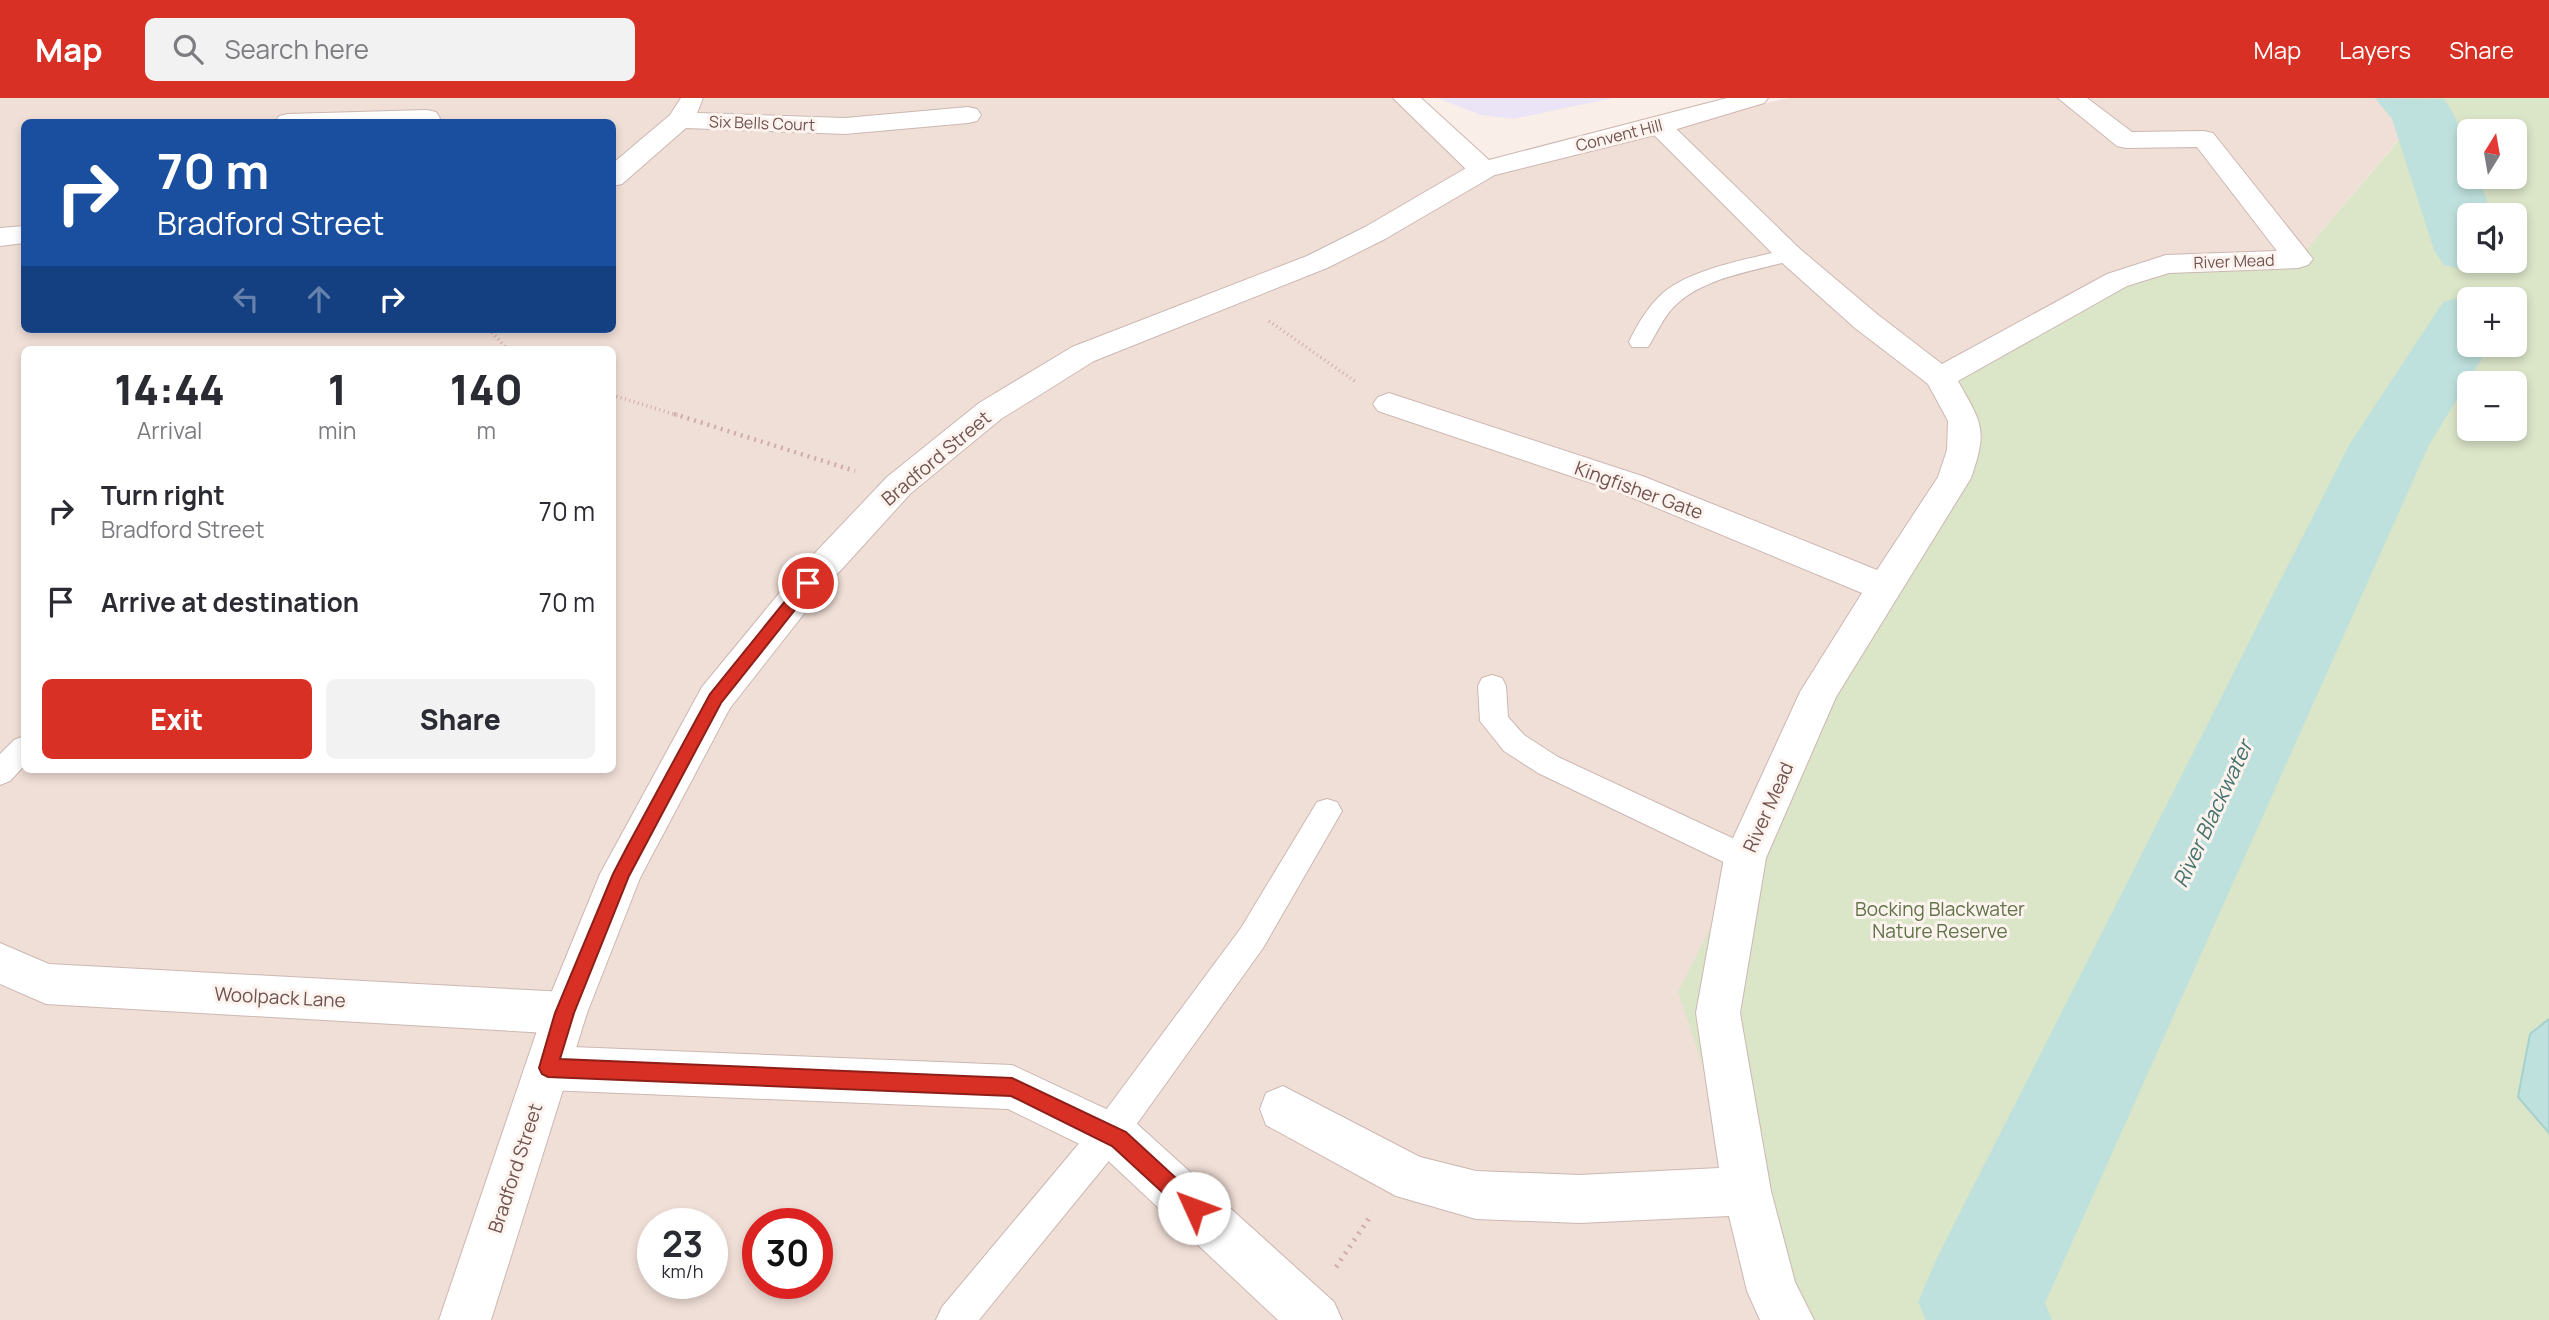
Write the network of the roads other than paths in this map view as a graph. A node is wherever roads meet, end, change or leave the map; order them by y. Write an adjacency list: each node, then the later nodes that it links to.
1 (1406, 98): 9 (street)
2 (1755, 98): 8 (street, Convent Hill)
3 (2071, 98): 15 (street, River Mead)
4 (687, 109): 5 (street, Six Bells Court); 10 (street)
5 (968, 115)
6 (427, 118): 7 (street)
7 (405, 119)
8 (1658, 126): 9 (street, Convent Hill); 13 (street, River Mead)
9 (1483, 170): 24 (street, Bradford Street)
10 (616, 174)
11 (21, 235): 12 (street)
12 (0, 237)
13 (1790, 255): 14 (lane); 15 (street, River Mead)
14 (1640, 342)
15 (1940, 378): 17 (street, River Mead)
16 (1389, 404): 17 (street, Kingfisher Gate)
17 (1885, 588): 22 (street, River Mead)
18 (1492, 686): 22 (lane)
19 (21, 751): 20 (lane)
20 (0, 772)
21 (1327, 811): 27 (lane)
22 (1745, 858): 28 (street, River Mead)
23 (0, 963): 24 (street, Woolpack Lane)
24 (565, 1013): 25 (street, Bradford Street)
25 (548, 1068): 27 (street); 30 (street, Bradford Street)
26 (1283, 1109): 28 (street)
27 (1109, 1134): 29 (street); 31 (lane)
28 (1747, 1191): 32 (street, River Mead)
29 (1311, 1316)
30 (465, 1320)
31 (955, 1320)
32 (1788, 1320)

